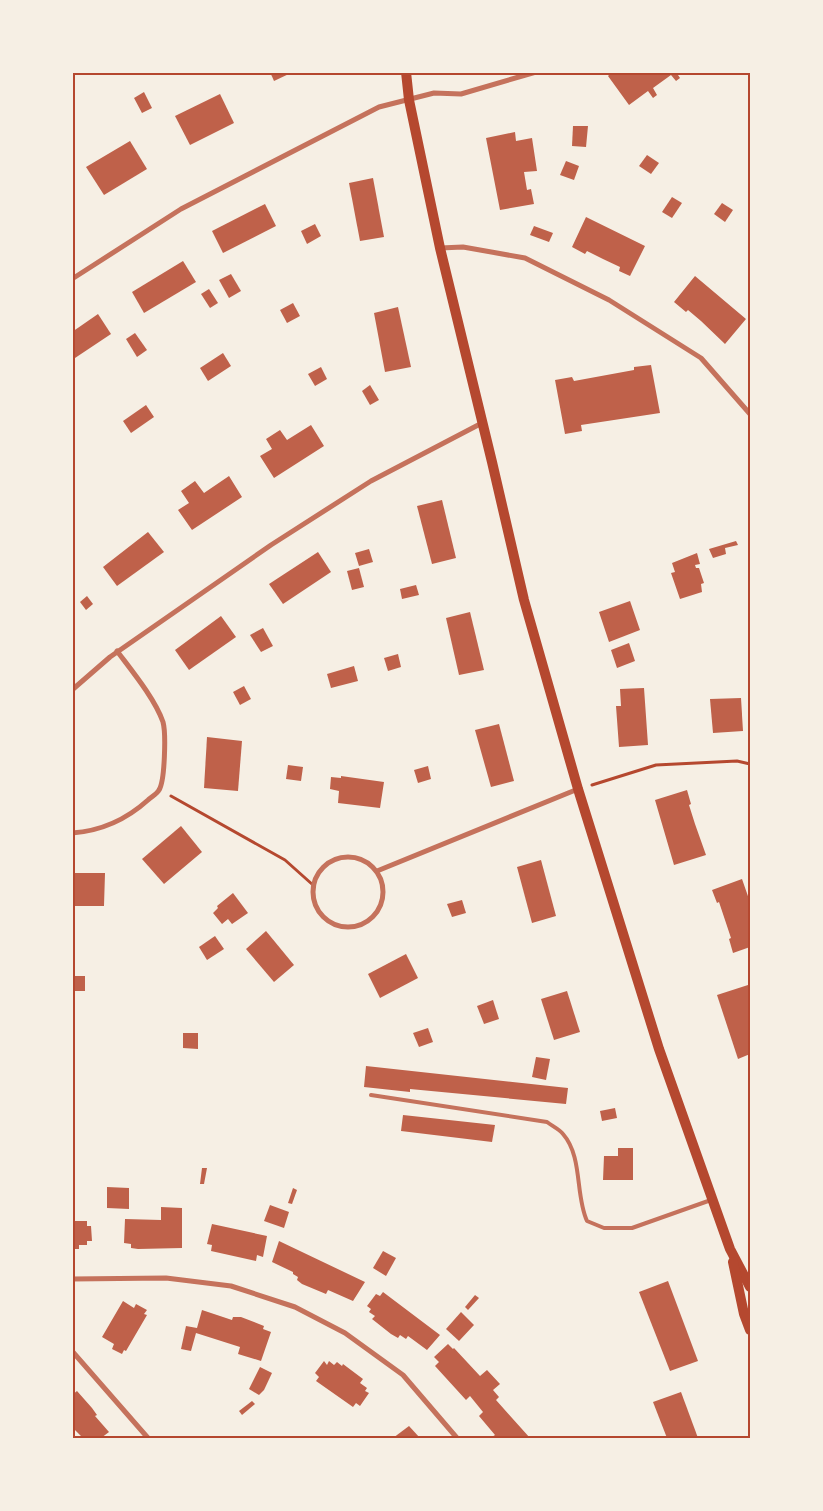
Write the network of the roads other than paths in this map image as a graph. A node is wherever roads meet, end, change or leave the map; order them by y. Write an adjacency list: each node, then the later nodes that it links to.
1 (406, 72): 3 (main road)
2 (536, 72): 3 (street)
3 (409, 100): 4 (main road); 5 (street)
4 (440, 248): 6 (street); 7 (main road)
5 (72, 279)
6 (750, 414)
7 (483, 423): 8 (street); 10 (main road)
8 (118, 651): 9 (street); 11 (street)
9 (72, 690)
10 (578, 789): 12 (street); 14 (main road)
11 (72, 833)
12 (377, 871): 12 (street)
13 (371, 1096): 14 (lane)
14 (712, 1199): 15 (main road)
15 (730, 1249): 17 (main road); 18 (main road)
16 (72, 1279): 21 (street)
17 (750, 1287)
18 (750, 1330)
19 (72, 1350): 20 (street)
20 (148, 1438)
21 (457, 1438)

